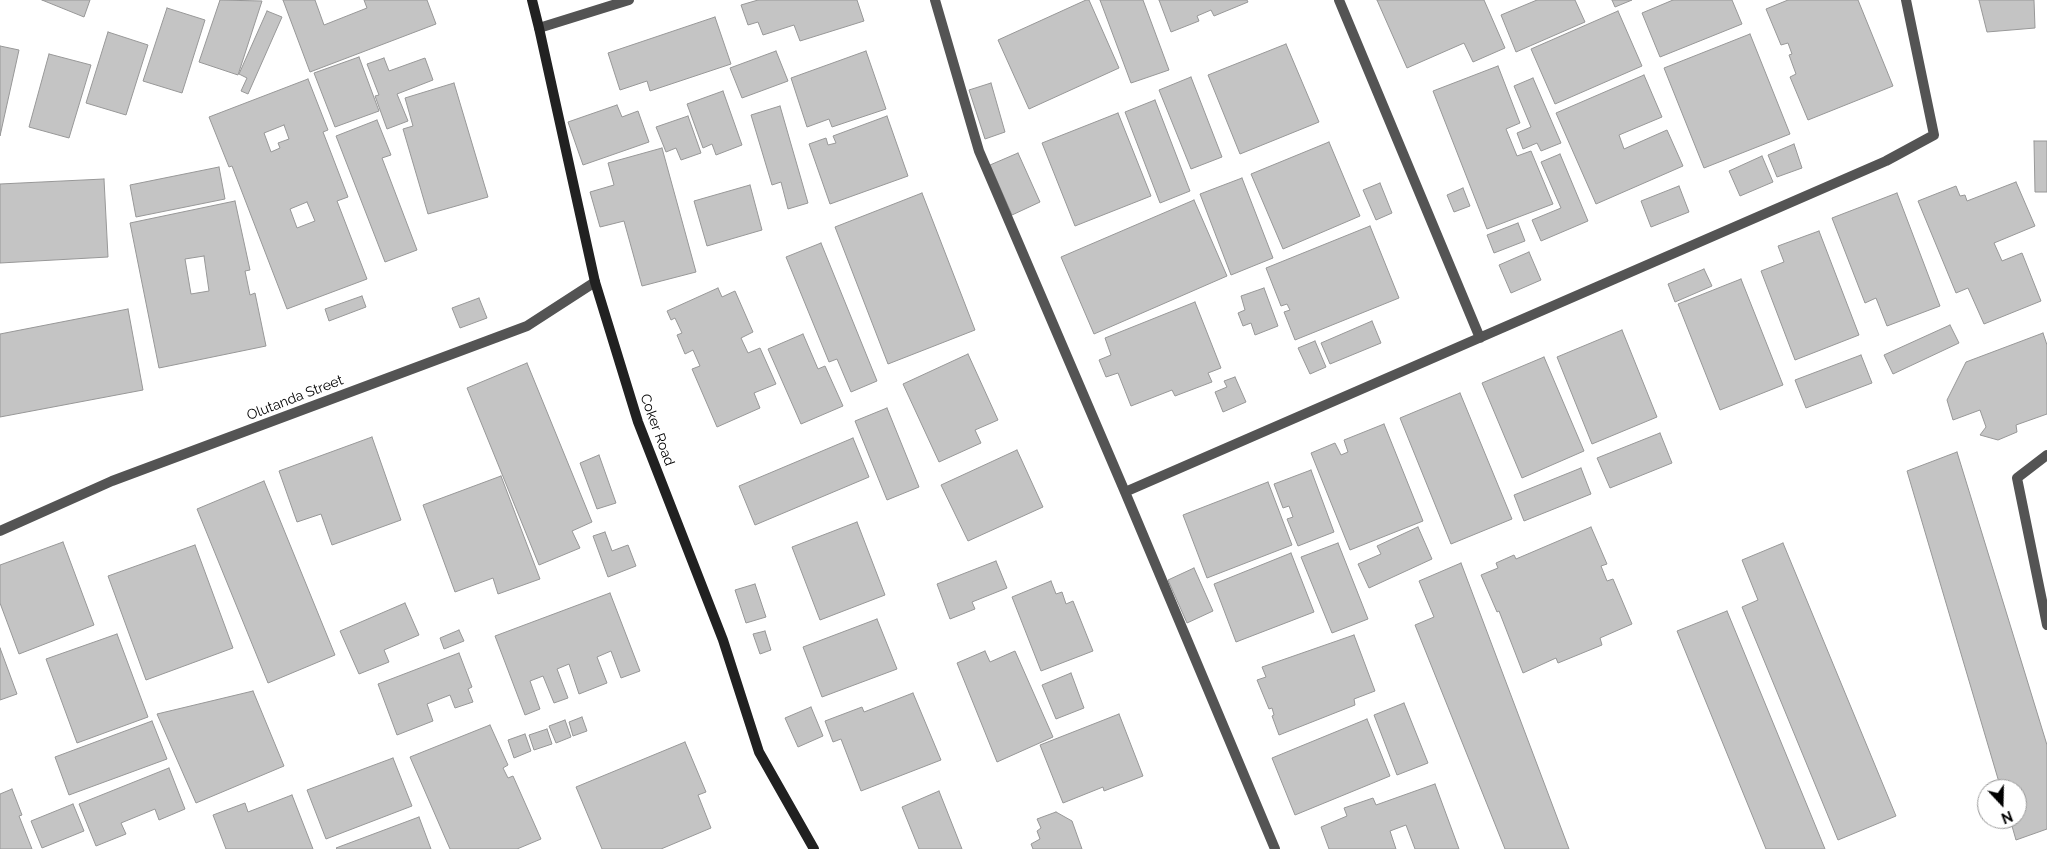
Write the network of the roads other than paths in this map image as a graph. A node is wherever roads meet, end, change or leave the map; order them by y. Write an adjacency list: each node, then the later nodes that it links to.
1 (532, 0): 6 (main road, Coker Road)
2 (629, 0): 6 (street)
3 (935, 0): 10 (street)
4 (1339, 0): 8 (street)
5 (1906, 0): 8 (street)
6 (540, 28): 7 (main road, Coker Road)
7 (595, 282): 11 (street, Olutanda Street); 13 (main road, Coker Road)
8 (1480, 338): 10 (street)
9 (2047, 455): 12 (street)
10 (1125, 492): 14 (street)
11 (0, 531)
12 (2047, 625)
13 (814, 849)
14 (1275, 849)

